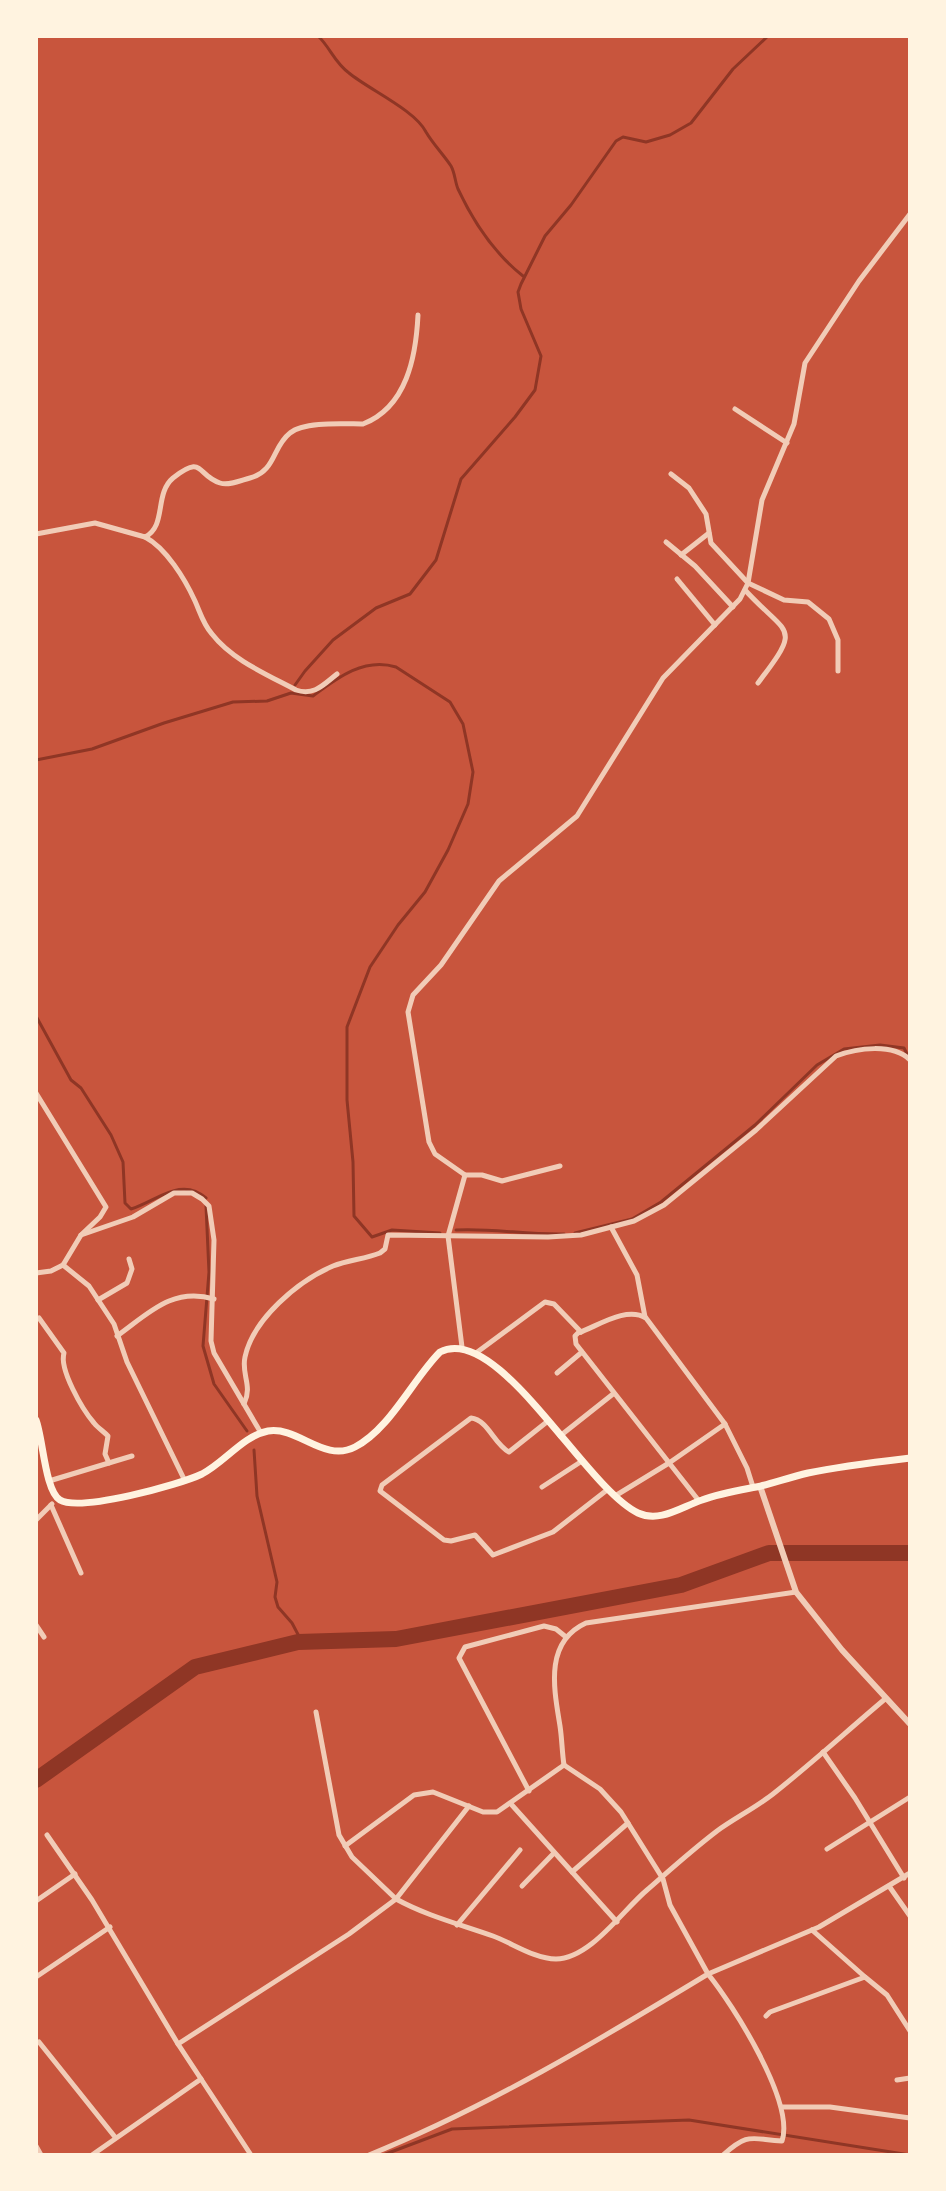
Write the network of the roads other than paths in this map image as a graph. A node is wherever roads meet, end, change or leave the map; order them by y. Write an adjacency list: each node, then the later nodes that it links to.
1 (910, 214): 4 (street)
2 (418, 315): 8 (street)
3 (735, 409): 4 (street)
4 (787, 443): 12 (street)
5 (671, 474): 6 (street)
6 (709, 533): 10 (street); 12 (street)
7 (36, 534): 8 (street)
8 (145, 537): 17 (street)
9 (666, 542): 10 (street)
10 (681, 555): 14 (street)
11 (677, 579): 15 (street)
12 (748, 583): 13 (street); 16 (street)
13 (745, 590): 14 (street); 18 (street)
14 (733, 607): 15 (street)
15 (715, 625): 22 (street)
16 (838, 671)
17 (337, 674)
18 (758, 683)
19 (910, 1060): 23 (street)
20 (36, 1093): 24 (street)
21 (560, 1166): 22 (street)
22 (465, 1175): 25 (street)
23 (611, 1227): 25 (street); 32 (street)
24 (81, 1235): 27 (street); 29 (street)
25 (448, 1236): 35 (street); 40 (street)
26 (129, 1259): 30 (street)
27 (63, 1265): 28 (street); 30 (street)
28 (37, 1271)
29 (212, 1299): 34 (street); 40 (street)
30 (98, 1300): 34 (street)
31 (39, 1318): 49 (street)
32 (646, 1318): 33 (street); 43 (street)
33 (581, 1332): 36 (street); 37 (street)
34 (117, 1336): 52 (street)
35 (462, 1347): 37 (main road); 44 (main road)
36 (582, 1352): 38 (street); 39 (street)
37 (476, 1353): 42 (main road)
38 (557, 1373)
39 (613, 1394): 45 (street); 50 (street)
40 (244, 1404): 44 (street)
41 (36, 1420): 51 (main road)
42 (548, 1421): 45 (main road); 55 (street)
43 (725, 1424): 50 (street); 54 (street)
44 (261, 1433): 52 (main road)
45 (560, 1436): 48 (main road)
46 (132, 1456): 49 (street)
47 (910, 1458): 54 (main road)
48 (582, 1461): 53 (street); 55 (main road)
49 (109, 1463): 51 (street)
50 (669, 1463): 56 (street); 57 (street)
51 (49, 1481): 58 (main road)
52 (185, 1481): 58 (main road)
53 (542, 1487)
54 (756, 1487): 57 (main road); 61 (street)
55 (607, 1490): 56 (main road)
56 (614, 1497): 57 (main road)
57 (699, 1501)
58 (54, 1502): 59 (street); 60 (street)
59 (36, 1520)
60 (81, 1573)
61 (796, 1592): 64 (street); 65 (street)
62 (36, 1625): 63 (street)
63 (44, 1637)
64 (566, 1637): 69 (street); 70 (street)
65 (885, 1699): 67 (street); 68 (street)
66 (316, 1712): 77 (street)
67 (910, 1724)
68 (823, 1752): 74 (street); 85 (street)
69 (564, 1765): 70 (street); 75 (street)
70 (529, 1791): 72 (street)
71 (910, 1797): 74 (street)
72 (511, 1804): 73 (street); 80 (street)
73 (469, 1806): 77 (street); 88 (street)
74 (869, 1822): 78 (street); 84 (street)
75 (628, 1823): 81 (street); 85 (street)
76 (47, 1835): 83 (street)
77 (345, 1846): 88 (street)
78 (827, 1849)
79 (520, 1850): 92 (street)
80 (554, 1853): 81 (street); 86 (street)
81 (572, 1872): 91 (street)
82 (910, 1873): 84 (street)
83 (75, 1874): 89 (street); 93 (street)
84 (904, 1878): 87 (street)
85 (663, 1879): 91 (street); 95 (street)
86 (522, 1886)
87 (889, 1886): 90 (street); 94 (street)
88 (396, 1899): 92 (street); 101 (street)
89 (36, 1901)
90 (910, 1916)
91 (617, 1922): 92 (street)
92 (457, 1925)
93 (110, 1927): 96 (street); 101 (street)
94 (812, 1930): 95 (street); 97 (street)
95 (708, 1974): 105 (street); 112 (street)
96 (36, 1977)
97 (865, 1977): 98 (street); 99 (street)
98 (766, 2016)
99 (910, 2031)
100 (39, 2042): 107 (street)
101 (178, 2044): 103 (street)
102 (910, 2078): 104 (street)
103 (201, 2079): 107 (street); 111 (street)
104 (897, 2080)
105 (782, 2107): 106 (street); 113 (street)
106 (910, 2118)
107 (115, 2137): 110 (street)
108 (36, 2146): 109 (street)
109 (41, 2155)
110 (92, 2155)
111 (251, 2155)
112 (369, 2155)
113 (723, 2155)

